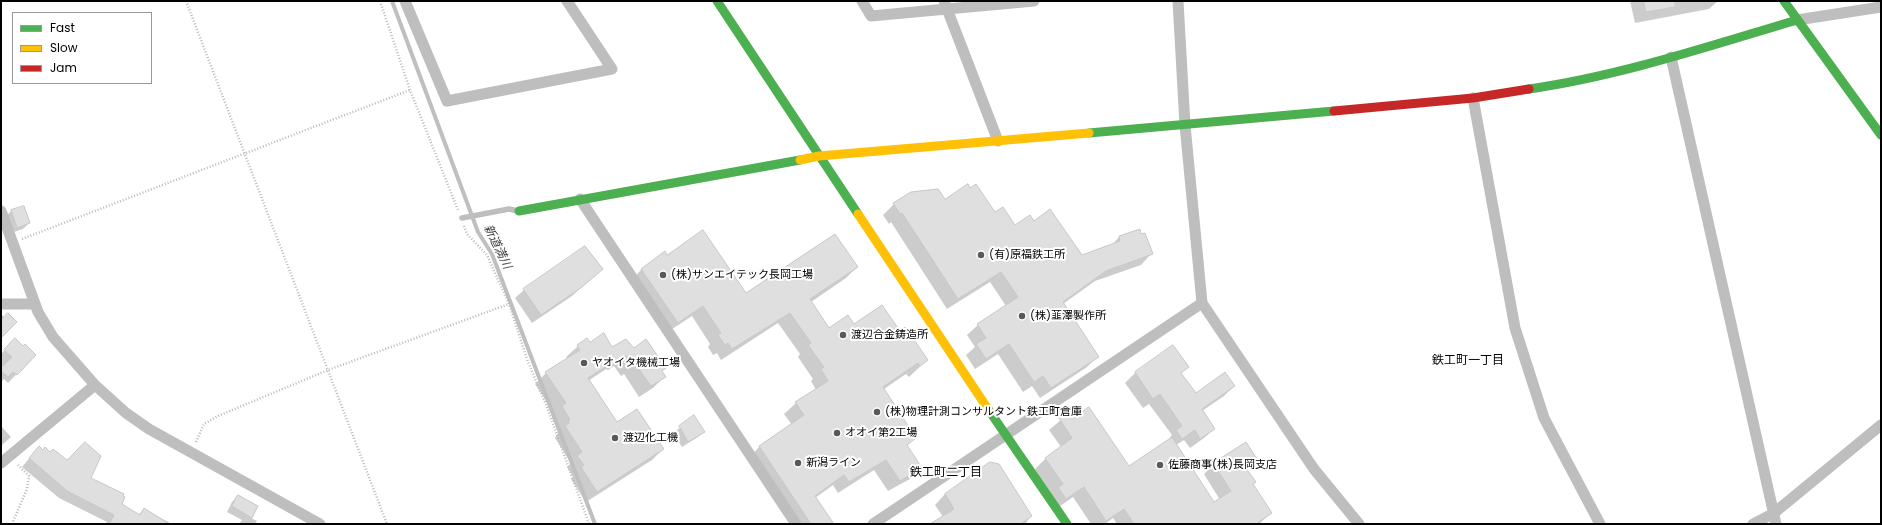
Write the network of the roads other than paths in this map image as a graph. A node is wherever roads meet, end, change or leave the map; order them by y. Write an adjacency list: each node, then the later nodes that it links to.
1 (405, 1): 2 (street)
2 (567, 1)
3 (717, 1): 16 (street)
4 (862, 1): 8 (street)
5 (1034, 1): 8 (street)
6 (1178, 1): 13 (street)
7 (1784, 1): 10 (street)
8 (946, 5): 15 (street)
9 (1881, 7): 10 (street)
10 (1797, 20): 11 (street); 14 (street)
11 (1671, 57): 12 (street); 28 (street)
12 (1474, 98): 13 (street); 34 (street)
13 (1184, 125): 15 (street); 21 (street)
14 (1881, 135)
15 (998, 141): 16 (street)
16 (819, 156): 17 (street); 26 (street)
17 (580, 200): 19 (street); 30 (street)
18 (1, 211): 23 (street)
19 (519, 211): 20 (lane)
20 (463, 218)
21 (1202, 303): 26 (street); 33 (street)
22 (1, 304): 23 (street)
23 (35, 304): 24 (street)
24 (94, 385): 27 (street); 29 (street)
25 (1881, 425): 28 (street)
26 (1005, 435): 31 (street); 32 (street)
27 (5, 460)
28 (1775, 519): 35 (street)
29 (320, 524)
30 (796, 524)
31 (873, 524)
32 (1067, 524)
33 (1359, 524)
34 (1600, 524)
35 (1753, 524)

